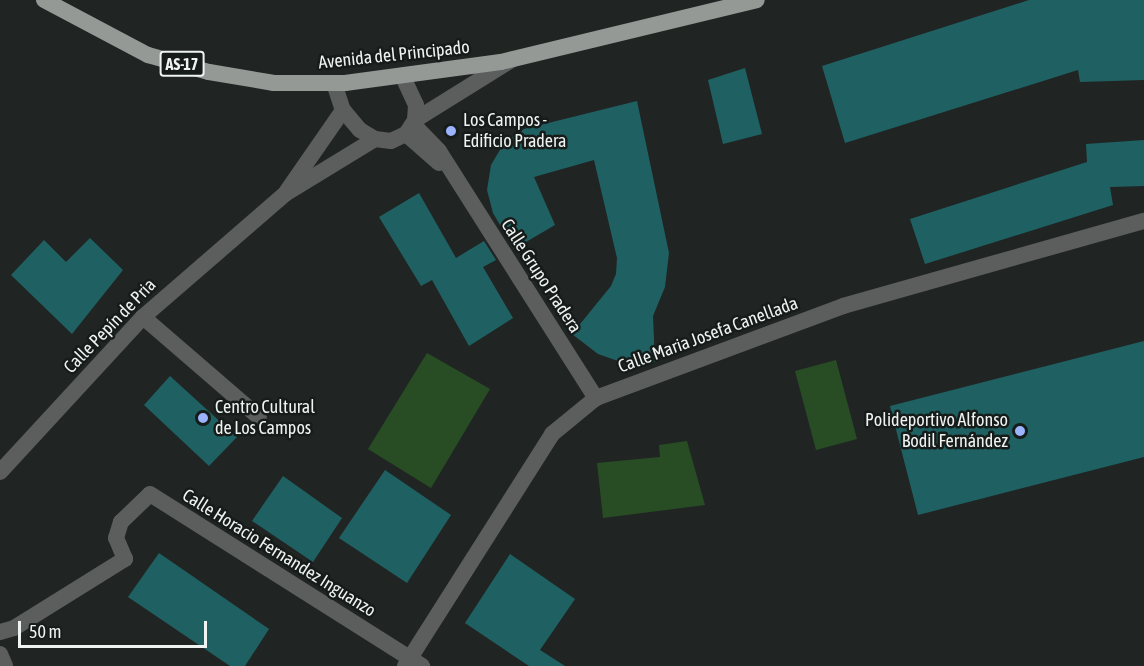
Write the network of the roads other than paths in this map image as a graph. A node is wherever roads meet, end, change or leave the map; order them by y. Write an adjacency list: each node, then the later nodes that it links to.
1 (44, 0): 5 (main road, Avenida del Principado / AS-17)
2 (757, 0): 3 (main road, Avenida del Principado / AS-17)
3 (513, 60): 4 (main road, Avenida del Principado / AS-17); 7 (street)
4 (403, 77): 5 (main road, Avenida del Principado / AS-17); 7 (street)
5 (334, 83): 6 (street)
6 (343, 111): 8 (street); 9 (street)
7 (411, 126): 8 (street); 12 (street, Calle Grupo Pradera)
8 (375, 140): 9 (street)
9 (285, 194): 11 (street, Calle Pepín de Pria)
10 (1144, 221): 12 (street, Calle Maria Josefa Canellada)
11 (143, 317): 13 (street); 14 (street, Calle Pepín de Pria)
12 (596, 398): 17 (street, Calle Maria Josefa Canellada)
13 (259, 417)
14 (0, 472)
15 (0, 632): 17 (street, Calle Horacio Fernandez Inguanzo)
16 (0, 654): 18 (street)
17 (412, 663)
18 (5, 666)

